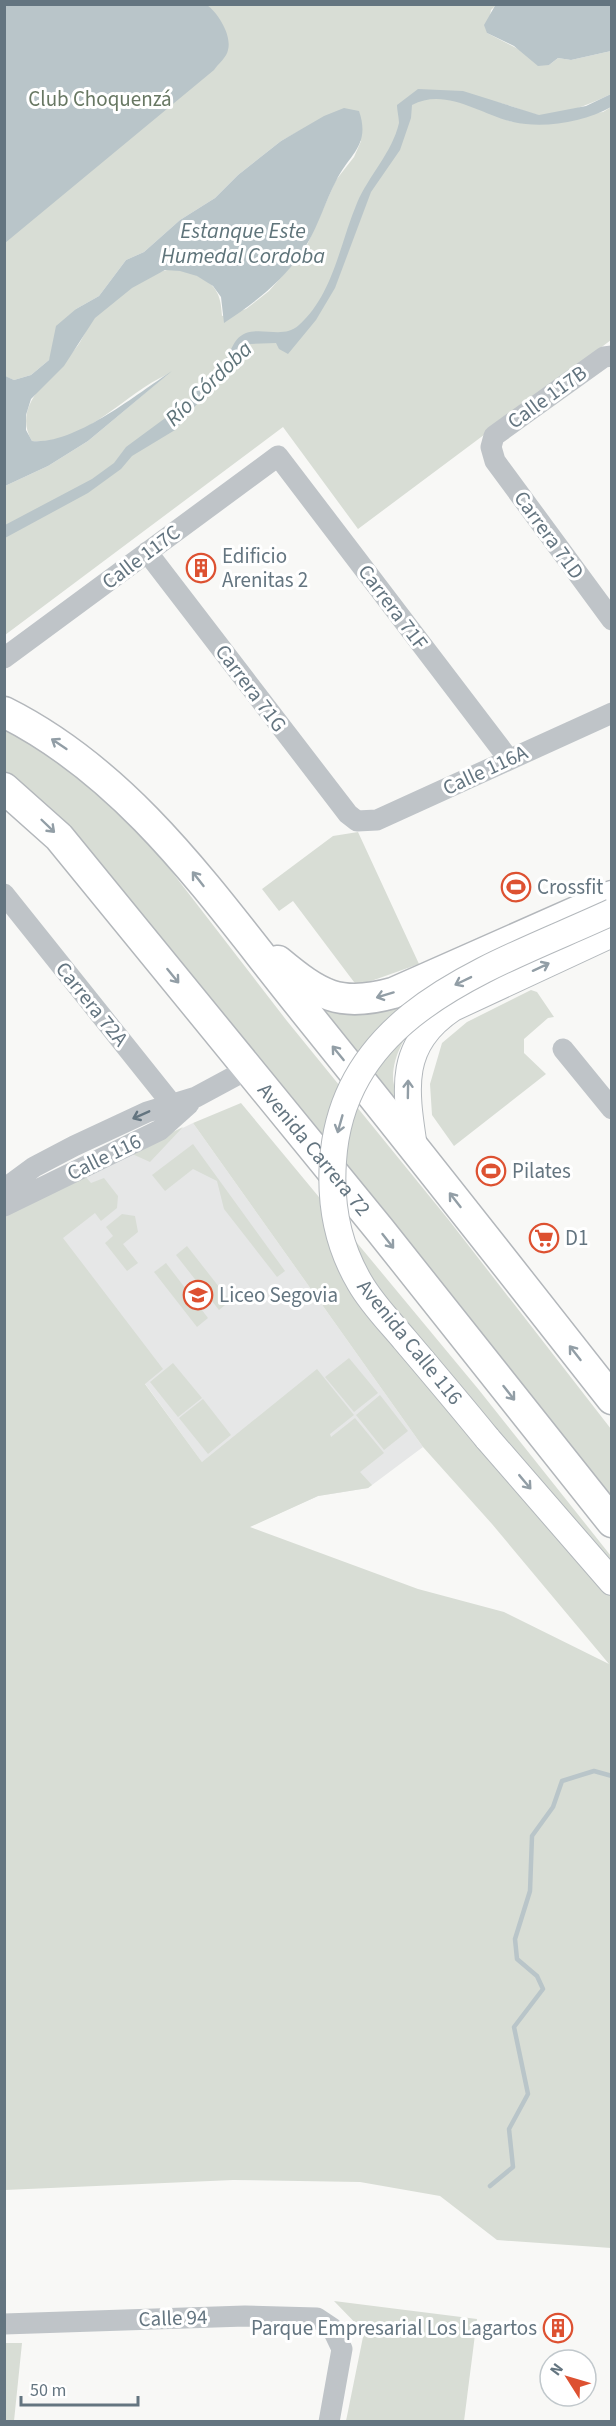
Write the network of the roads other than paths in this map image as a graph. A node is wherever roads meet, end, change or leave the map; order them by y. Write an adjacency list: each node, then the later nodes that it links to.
1 (612, 356): 2 (street, Calle 117B)
2 (491, 447): 5 (street, Carrera 71D)
3 (278, 456): 4 (street, Calle 117C); 9 (street, Carrera 71F)
4 (147, 552): 6 (street, Calle 117C); 11 (street, Carrera 71G)
5 (612, 620)
6 (4, 658)
7 (4, 712): 15 (highway, one-way to 7)
8 (612, 713): 9 (street, Calle 116A)
9 (508, 758): 11 (street, Calle 116A)
10 (4, 788): 18 (highway, Avenida Carrera 72, one-way to 18)
11 (357, 821)
12 (4, 894): 20 (street, Carrera 72A)
13 (612, 896): 15 (highway, one-way to 15)
14 (612, 912): 26 (main road, Avenida Calle 116, one-way to 26, bridge)
15 (234, 925): 21 (highway, one-way to 15)
16 (612, 933): 21 (main road, one-way to 16)
17 (563, 1049): 19 (street)
18 (248, 1069): 20 (street, Calle 116); 25 (highway, Avenida Carrera 72, one-way to 25)
19 (611, 1108)
20 (175, 1109): 22 (street, Calle 116, one-way to 22); 23 (street, Calle 116)
21 (414, 1147): 24 (highway, one-way to 21)
22 (4, 1189)
23 (4, 1206)
24 (612, 1399)
25 (612, 1522)
26 (612, 1582)
27 (4, 2324): 28 (street, Calle 94)
28 (328, 2421)

